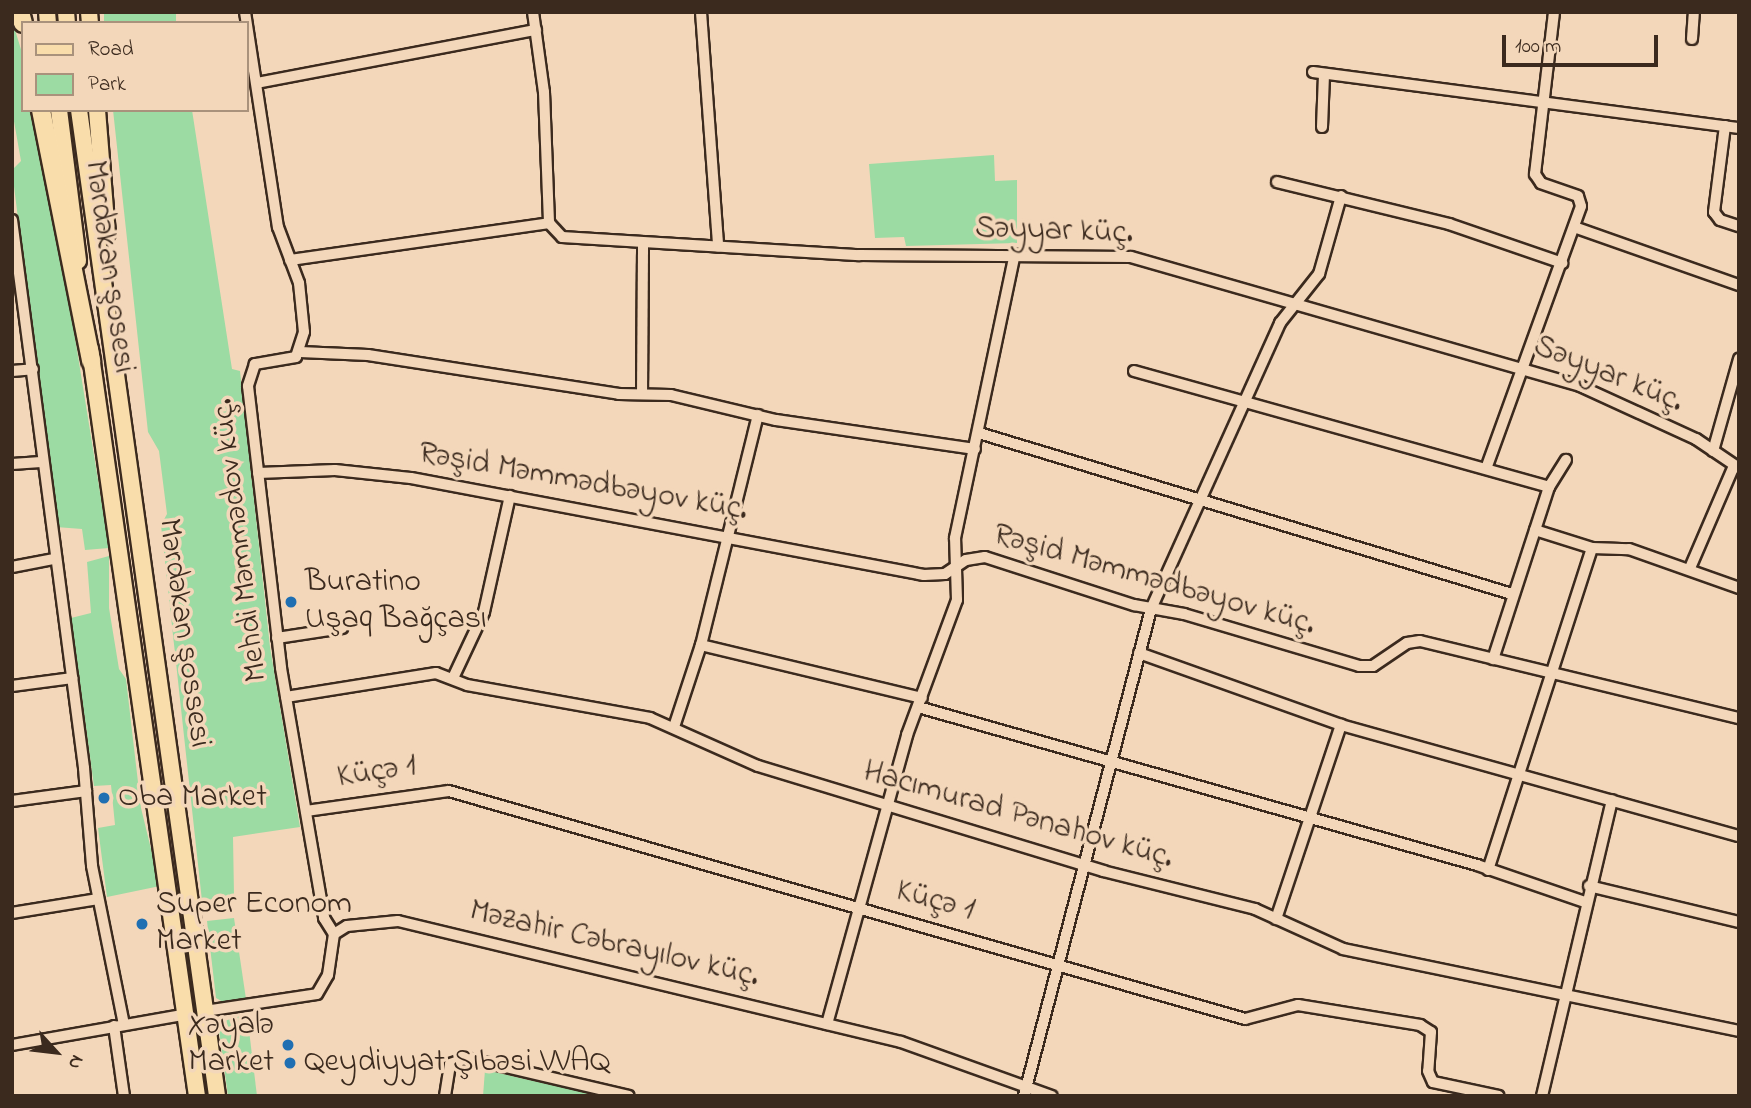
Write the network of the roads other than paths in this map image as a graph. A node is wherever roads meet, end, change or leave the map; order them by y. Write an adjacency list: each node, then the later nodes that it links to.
1 (533, 12): 6 (street)
2 (701, 12): 24 (street)
3 (1555, 12): 9 (street)
4 (1694, 12): 7 (street)
5 (248, 30): 8 (street)
6 (536, 30): 8 (street); 20 (street)
7 (1692, 40)
8 (257, 83): 26 (street)
9 (1544, 104): 14 (street); 15 (street); 22 (street)
10 (41, 112): 33 (highway)
11 (59, 112): 33 (main road, Mərdəkan şosesi)
12 (79, 112): 31 (main road, Mərdəkan şosesi)
13 (97, 112): 31 (main road)
14 (1725, 126): 16 (street); 21 (street)
15 (1322, 127)
16 (1739, 128)
17 (1277, 182): 18 (street)
18 (1340, 196): 27 (street); 29 (street)
19 (12, 220): 35 (street)
20 (549, 223): 23 (street, Səyyar küç.); 26 (street)
21 (1739, 226)
22 (1574, 227): 27 (street); 28 (street)
23 (643, 243): 24 (street, Səyyar küç.); 38 (street)
24 (718, 246): 25 (street, Səyyar küç.)
25 (1015, 254): 29 (street, Səyyar küç.); 43 (street)
26 (290, 260): 30 (street)
27 (1562, 262): 34 (street)
28 (1739, 285)
29 (1293, 303): 34 (street, Səyyar küç.); 39 (street)
30 (300, 352): 38 (street, Mehdi Məmmədov küç.); 51 (street, Mehdi Məmmədov küç.)
31 (118, 358): 41 (main road, Mərdəkan şosesi)
32 (1739, 359): 45 (street)
33 (91, 361): 42 (main road, Mərdəkan şosesi)
34 (1521, 368): 45 (street, Səyyar küç.); 49 (street)
35 (33, 369): 36 (street); 47 (street)
36 (12, 371)
37 (1134, 371): 39 (street)
38 (642, 394): 40 (street, Mehdi Məmmədov küç.)
39 (1244, 399): 49 (street); 54 (street)
40 (758, 415): 44 (street, Mehdi Məmmədov küç.); 56 (street)
41 (127, 428): 100 (main road, Mərdəkan şossesi)
42 (103, 431): 101 (main road, Mərdəkan şossesi)
43 (979, 433): 44 (street); 54 (street)
44 (975, 449): 59 (street)
45 (1713, 451): 50 (street, Səyyar küç.)
46 (1566, 460): 52 (street)
47 (41, 462): 48 (street); 58 (street)
48 (12, 464)
49 (1487, 466): 52 (street)
50 (1736, 467): 61 (street)
51 (258, 473): 53 (street, Rəşid Məmmədbəyov küç.); 66 (street, Mehdi Məmmədov küç.)
52 (1549, 487): 55 (street)
53 (510, 496): 56 (street, Rəşid Məmmədbəyov küç.); 72 (street)
54 (1197, 498): 63 (street); 64 (street)
55 (1535, 530): 57 (street); 63 (street)
56 (729, 534): 59 (street, Rəşid Məmmədbəyov küç.); 67 (street)
57 (1592, 548): 61 (street); 70 (street)
58 (54, 559): 60 (street); 71 (street)
59 (956, 567): 64 (street, Rəşid Məmmədbəyov küç.); 75 (street)
60 (12, 568)
61 (1690, 568): 62 (street)
62 (1739, 588)
63 (1512, 594): 69 (street)
64 (1151, 609): 68 (street); 69 (street, Rəşid Məmmədbəyov küç.)
65 (342, 628): 66 (street)
66 (277, 638): 74 (street, Mehdi Məmmədov küç.)
67 (701, 645): 75 (street); 78 (street)
68 (1139, 653): 77 (street); 79 (street)
69 (1493, 659): 70 (street, Rəşid Məmmədbəyov küç.)
70 (1552, 672): 76 (street, Rəşid Məmmədbəyov küç.); 80 (street)
71 (72, 678): 73 (street); 81 (street)
72 (453, 678): 74 (street, Hacımurad Pənahov küç.); 78 (street, Hacımurad Pənahov küç.)
73 (12, 686)
74 (286, 697): 85 (street, Mehdi Məmmədov küç.)
75 (920, 703): 79 (street); 84 (street)
76 (1739, 718)
77 (1341, 724): 80 (street); 86 (street)
78 (674, 727): 84 (street, Hacımurad Pənahov küç.)
79 (1110, 765): 86 (street); 88 (street)
80 (1520, 772): 82 (street); 89 (street)
81 (86, 791): 83 (street); 91 (street)
82 (1612, 800): 87 (street); 90 (street)
83 (12, 801)
84 (888, 808): 88 (street, Hacımurad Pənahov küç.); 93 (street)
85 (306, 811): 93 (street, Küçə 1); 97 (street, Mehdi Məmmədov küç.)
86 (1309, 820): 89 (street); 95 (street)
87 (1739, 836)
88 (1085, 864): 95 (street, Hacımurad Pənahov küç.); 98 (street)
89 (1488, 870): 92 (street)
90 (1589, 886): 92 (street); 96 (street)
91 (98, 899): 94 (street); 103 (street)
92 (1585, 902): 99 (street)
93 (860, 909): 98 (street, Küçə 1); 102 (street)
94 (12, 913)
95 (1276, 919): 99 (street, Hacımurad Pənahov küç.)
96 (1739, 922)
97 (334, 933): 100 (street); 102 (street, Məzahir Cəbrayılov küç.)
98 (1059, 963): 106 (street); 114 (street, Küçə 1)
99 (1565, 993): 104 (street, Hacımurad Pənahov küç.); 115 (street)
100 (205, 1011): 109 (main road, Mərdəkan şossesi)
101 (187, 1014): 103 (street); 108 (main road, Mərdəkan şossesi)
102 (827, 1024): 106 (street, Məzahir Cəbrayılov küç.)
103 (119, 1025): 105 (street); 107 (street)
104 (1739, 1031)
105 (12, 1045)
106 (1030, 1084): 112 (street); 113 (street, Məzahir Cəbrayılov küç.)
107 (124, 1096)
108 (197, 1096)
109 (217, 1096)
110 (445, 1096): 111 (street)
111 (629, 1096)
112 (1024, 1096)
113 (1052, 1096)
114 (1499, 1096)
115 (1542, 1096)

